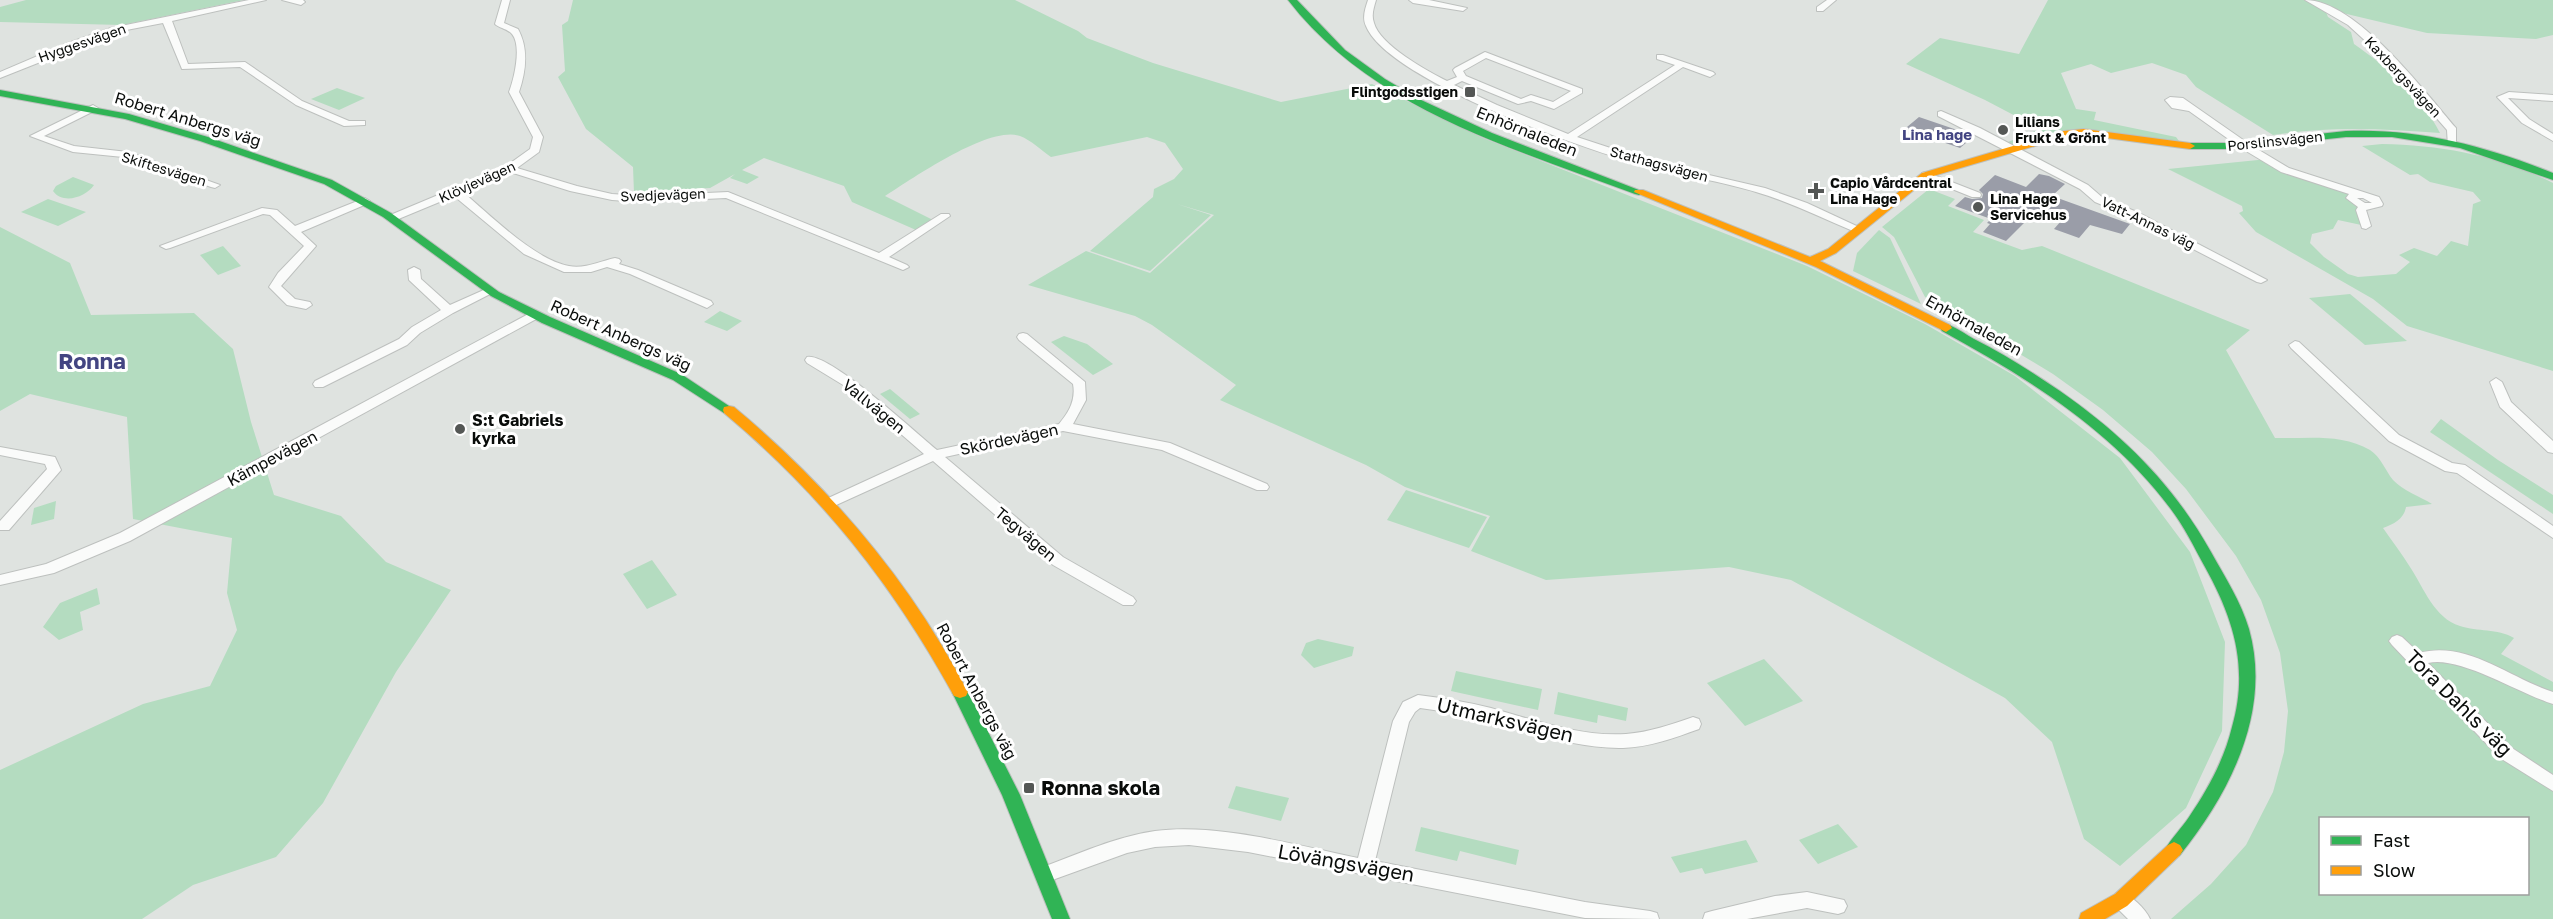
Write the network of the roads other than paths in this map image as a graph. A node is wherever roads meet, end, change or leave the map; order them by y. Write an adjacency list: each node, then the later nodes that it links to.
1 (262, 0): 12 (street, Hyggesvägen)
2 (286, 0): 9 (street)
3 (506, 0): 30 (street, Klövjevägen)
4 (1292, 0): 44 (street, Enhörnaleden)
5 (1372, 0): 18 (street, Stathagsvägen)
6 (1413, 0): 10 (street)
7 (1832, 0): 11 (street)
8 (2309, 0): 27 (street, Kaxbergsvägen)
9 (301, 2)
10 (1463, 8)
11 (1820, 9)
12 (166, 18): 16 (street, Hyggesvägen); 24 (street)
13 (1660, 57): 14 (street)
14 (1682, 64): 15 (street); 25 (street)
15 (1710, 74)
16 (0, 75)
17 (1462, 78): 17 (street); 18 (street)
18 (1446, 85): 25 (street, Stathagsvägen)
19 (0, 93): 21 (street, Robert Anbergs väg)
20 (2553, 98): 26 (street)
21 (93, 108): 33 (street, Skiftesvägen); 36 (street, Robert Anbergs väg)
22 (2189, 108): 28 (street)
23 (1941, 114): 29 (street, Vatt-Annas väg)
24 (362, 123)
25 (1570, 137): 40 (street, Stathagsvägen)
26 (2553, 138)
27 (2452, 144): 28 (street, Porslinsvägen); 32 (street, Porslinsvägen)
28 (2245, 146): 29 (street, Porslinsvägen); 39 (street)
29 (2013, 150): 31 (street, Porslinsvägen); 47 (street, Vatt-Annas väg)
30 (509, 170): 34 (street, Klövjevägen); 43 (street, Svedjevägen)
31 (1926, 176): 35 (street); 40 (street, Porslinsvägen)
32 (2553, 177)
33 (215, 185)
34 (456, 192): 38 (street, Klövjevägen); 49 (street)
35 (1976, 195)
36 (365, 201): 38 (street, Robert Anbergs väg); 41 (street)
37 (945, 216): 43 (street)
38 (392, 218): 48 (street, Robert Anbergs väg)
39 (2366, 226)
40 (1857, 229): 44 (street, Porslinsvägen)
41 (295, 230): 42 (street); 50 (street)
42 (166, 246)
43 (880, 257): 45 (street, Svedjevägen)
44 (1811, 261): 75 (street, Enhörnaleden)
45 (903, 267)
46 (414, 270): 51 (street)
47 (2261, 280)
48 (490, 291): 51 (street); 52 (street, Robert Anbergs väg)
49 (707, 304)
50 (306, 305)
51 (449, 310): 57 (street)
52 (534, 315): 63 (street, Robert Anbergs väg); 66 (street, Kämpevägen)
53 (1023, 337): 58 (street)
54 (2295, 345): 65 (street)
55 (811, 360): 61 (street, Vallvägen)
56 (2496, 382): 59 (street)
57 (319, 384)
58 (1063, 427): 61 (street, Skördevägen); 62 (street, Skördevägen)
59 (2553, 449)
60 (0, 451): 64 (street)
61 (934, 455): 63 (street, Skördevägen); 67 (street, Tegvägen)
62 (1262, 487)
63 (829, 503): 74 (street, Robert Anbergs väg)
64 (4, 526)
65 (2553, 533)
66 (0, 580)
67 (1128, 601)
68 (2397, 641): 69 (street, Tora Dahls väg)
69 (2416, 660): 70 (street); 72 (street, Tora Dahls väg)
70 (2553, 698)
71 (1693, 724): 73 (street, Utmarksvägen)
72 (2553, 784)
73 (1365, 865): 74 (street, Lövängsvägen); 78 (street, Lövängsvägen)
74 (1044, 875): 77 (street, Robert Anbergs väg)
75 (2121, 900): 80 (street, Enhörnaleden); 81 (street)
76 (1838, 906): 79 (street)
77 (1061, 919)
78 (1650, 919)
79 (1712, 919)
80 (2088, 919)
81 (2141, 919)

